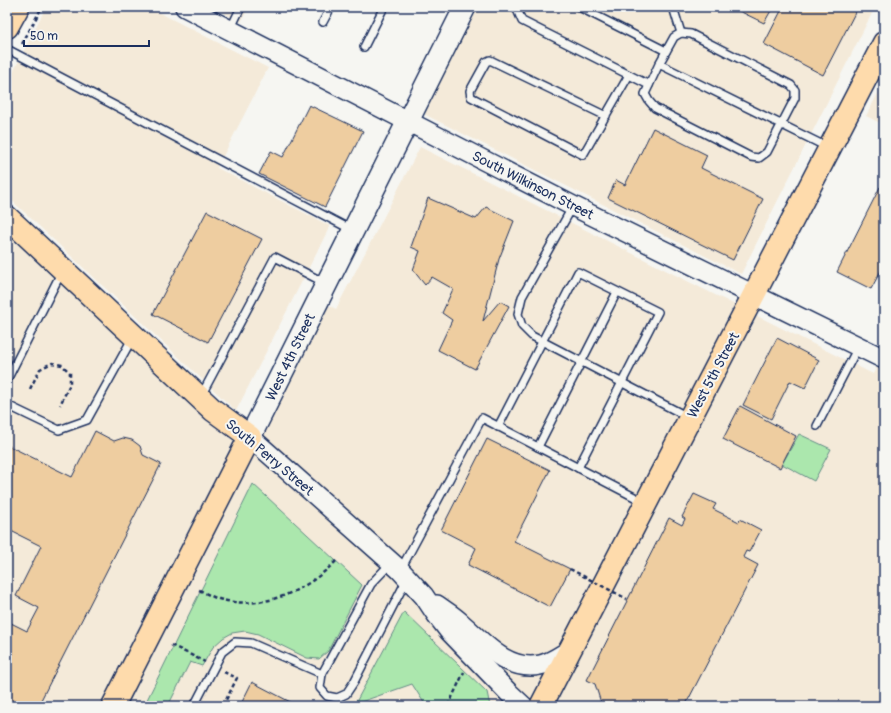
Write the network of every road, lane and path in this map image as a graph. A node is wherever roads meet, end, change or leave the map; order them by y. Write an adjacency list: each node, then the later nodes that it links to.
1 (18, 7): 12 (main road)
2 (42, 7): 19 (path)
3 (185, 7): 13 (street, South Wilkinson Street)
4 (242, 7): 13 (lane)
5 (331, 7): 11 (lane)
6 (384, 7): 16 (lane)
7 (465, 7): 25 (main road, West 4th Street)
8 (516, 7): 22 (lane)
9 (579, 7): 18 (lane)
10 (673, 7): 14 (lane)
11 (323, 22)
12 (7, 27)
13 (230, 30): 25 (street, South Wilkinson Street)
14 (681, 33): 18 (lane); 26 (lane)
15 (884, 44): 27 (main road, West 5th Street)
16 (364, 46)
17 (7, 49): 19 (lane)
18 (666, 51): 20 (lane)
19 (17, 54): 21 (path); 30 (lane)
20 (659, 64): 23 (lane); 26 (lane)
21 (7, 74)
22 (629, 75): 23 (lane); 24 (lane)
23 (649, 85): 26 (lane)
24 (606, 116): 24 (lane)
25 (408, 121): 28 (street, South Wilkinson Street); 30 (main road, West 4th Street)
26 (781, 124): 27 (lane)
27 (829, 148): 34 (main road, West 5th Street)
28 (573, 206): 34 (street, South Wilkinson Street); 36 (lane)
29 (7, 217): 31 (main road, South Perry Street)
30 (353, 230): 32 (main road, West 4th Street)
31 (63, 269): 35 (main road, South Perry Street); 40 (lane)
32 (326, 284): 43 (lane); 49 (main road, West 4th Street)
33 (617, 292): 36 (lane); 39 (lane); 41 (lane)
34 (754, 296): 37 (street, South Wilkinson Street); 46 (main road, West 5th Street)
35 (134, 335): 43 (main road, South Perry Street); 44 (lane)
36 (542, 341): 39 (lane); 48 (lane)
37 (858, 346): 38 (street, South Wilkinson Street); 47 (lane)
38 (884, 359)
39 (582, 362): 41 (lane); 50 (lane)
40 (7, 380)
41 (622, 382): 46 (lane); 51 (lane)
42 (30, 389): 45 (path)
43 (200, 398): 49 (main road, South Perry Street)
44 (7, 405)
45 (60, 405)
46 (690, 418): 52 (main road, West 5th Street)
47 (817, 426)
48 (498, 427): 50 (lane); 55 (lane)
49 (250, 437): 55 (street, South Perry Street); 62 (main road, West 4th Street)
50 (538, 447): 51 (lane)
51 (578, 468): 52 (lane)
52 (646, 503): 59 (main road, West 5th Street)
53 (336, 561): 56 (path)
54 (570, 569): 58 (path, bridge)
55 (400, 570): 57 (street, South Perry Street); 61 (lane); 61 (lane)
56 (199, 590)
57 (424, 596): 59 (street); 65 (street, South Perry Street)
58 (627, 600)
59 (570, 650): 66 (main road, West 5th Street)
60 (466, 668): 64 (path)
61 (322, 674): 63 (lane)
62 (113, 706)
63 (194, 706)
64 (448, 706)
65 (524, 706)
66 (541, 706)

